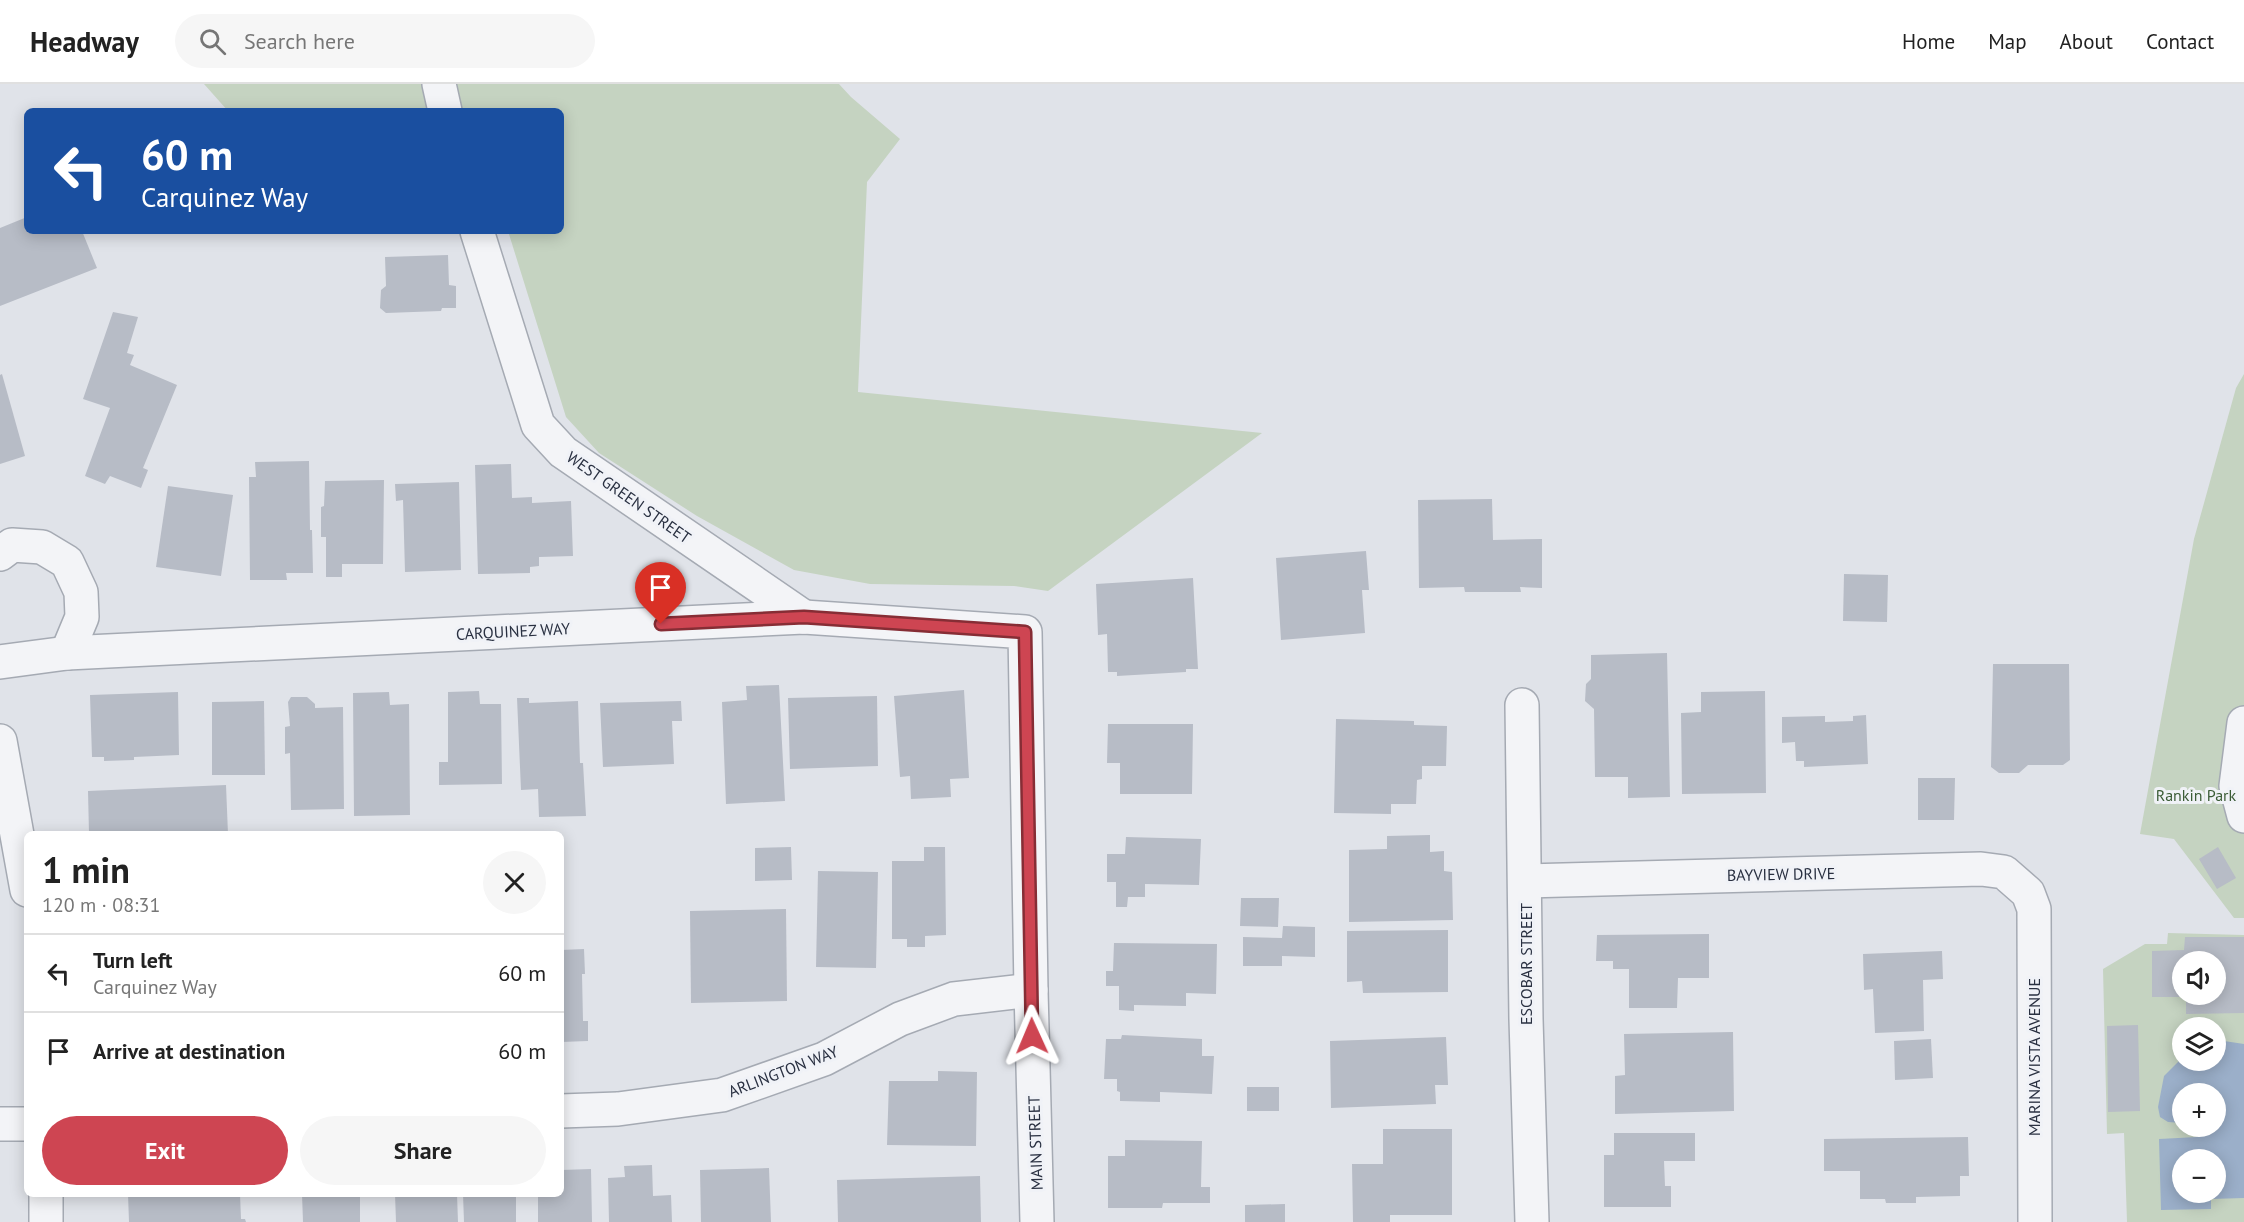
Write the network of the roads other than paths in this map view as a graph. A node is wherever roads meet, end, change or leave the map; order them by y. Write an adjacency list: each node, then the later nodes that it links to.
1 (439, 84): 2 (street)
2 (444, 108)
3 (478, 234): 5 (street, WEST GREEN STREET)
4 (0, 554): 7 (street)
5 (804, 617): 6 (street, CARQUINEZ WAY); 7 (street, CARQUINEZ WAY)
6 (1025, 632): 16 (street, MAIN STREET)
7 (67, 653): 8 (street, CARQUINEZ WAY)
8 (0, 662)
9 (1522, 705): 14 (street, ESCOBAR STREET)
10 (2244, 723): 12 (street)
11 (0, 741): 13 (street)
12 (2244, 816)
13 (24, 873)
14 (1526, 881): 15 (street, BAYVIEW DRIVE); 23 (street, ESCOBAR STREET)
15 (2028, 893): 24 (street, MARINA VISTA AVENUE)
16 (1031, 990): 17 (street, ARLINGTON WAY); 22 (street, MAIN STREET)
17 (564, 1111)
18 (0, 1124): 19 (street)
19 (24, 1124)
20 (46, 1197): 21 (street)
21 (46, 1222)
22 (1037, 1222)
23 (1532, 1222)
24 (2035, 1222)

